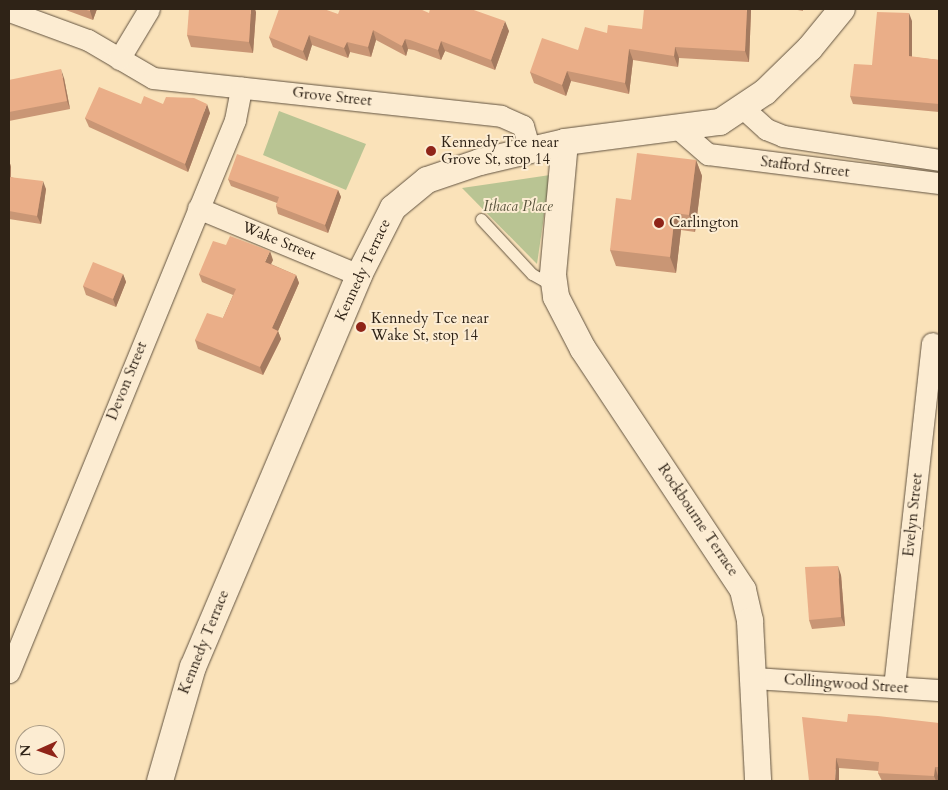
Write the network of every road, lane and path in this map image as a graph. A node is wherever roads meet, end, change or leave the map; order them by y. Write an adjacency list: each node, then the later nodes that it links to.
1 (149, 9): 4 (street)
2 (842, 9): 6 (street, Kennedy Terrace)
3 (9, 11): 4 (street, Grove Street)
4 (119, 58): 5 (street, Grove Street)
5 (241, 88): 9 (street, Grove Street); 12 (street, Devon Street)
6 (744, 109): 7 (street, Kennedy Terrace); 10 (street, Stafford Street)
7 (680, 130): 8 (street, Kennedy Terrace); 11 (street, Stafford Street)
8 (565, 142): 9 (street, Kennedy Terrace); 15 (street, Rockbourne Terrace)
9 (530, 150): 14 (street, Kennedy Terrace)
10 (939, 160)
11 (939, 183)
12 (198, 208): 14 (street, Wake Street); 17 (street, Devon Street)
13 (481, 219): 15 (lane)
14 (359, 275): 21 (street, Kennedy Terrace)
15 (554, 286): 18 (street, Rockbourne Terrace)
16 (932, 343): 19 (street, Evelyn Street)
17 (9, 672)
18 (753, 678): 19 (street, Collingwood Street); 22 (street, Rockbourne Terrace)
19 (894, 687): 20 (street, Collingwood Street)
20 (939, 690)
21 (160, 781)
22 (758, 781)

